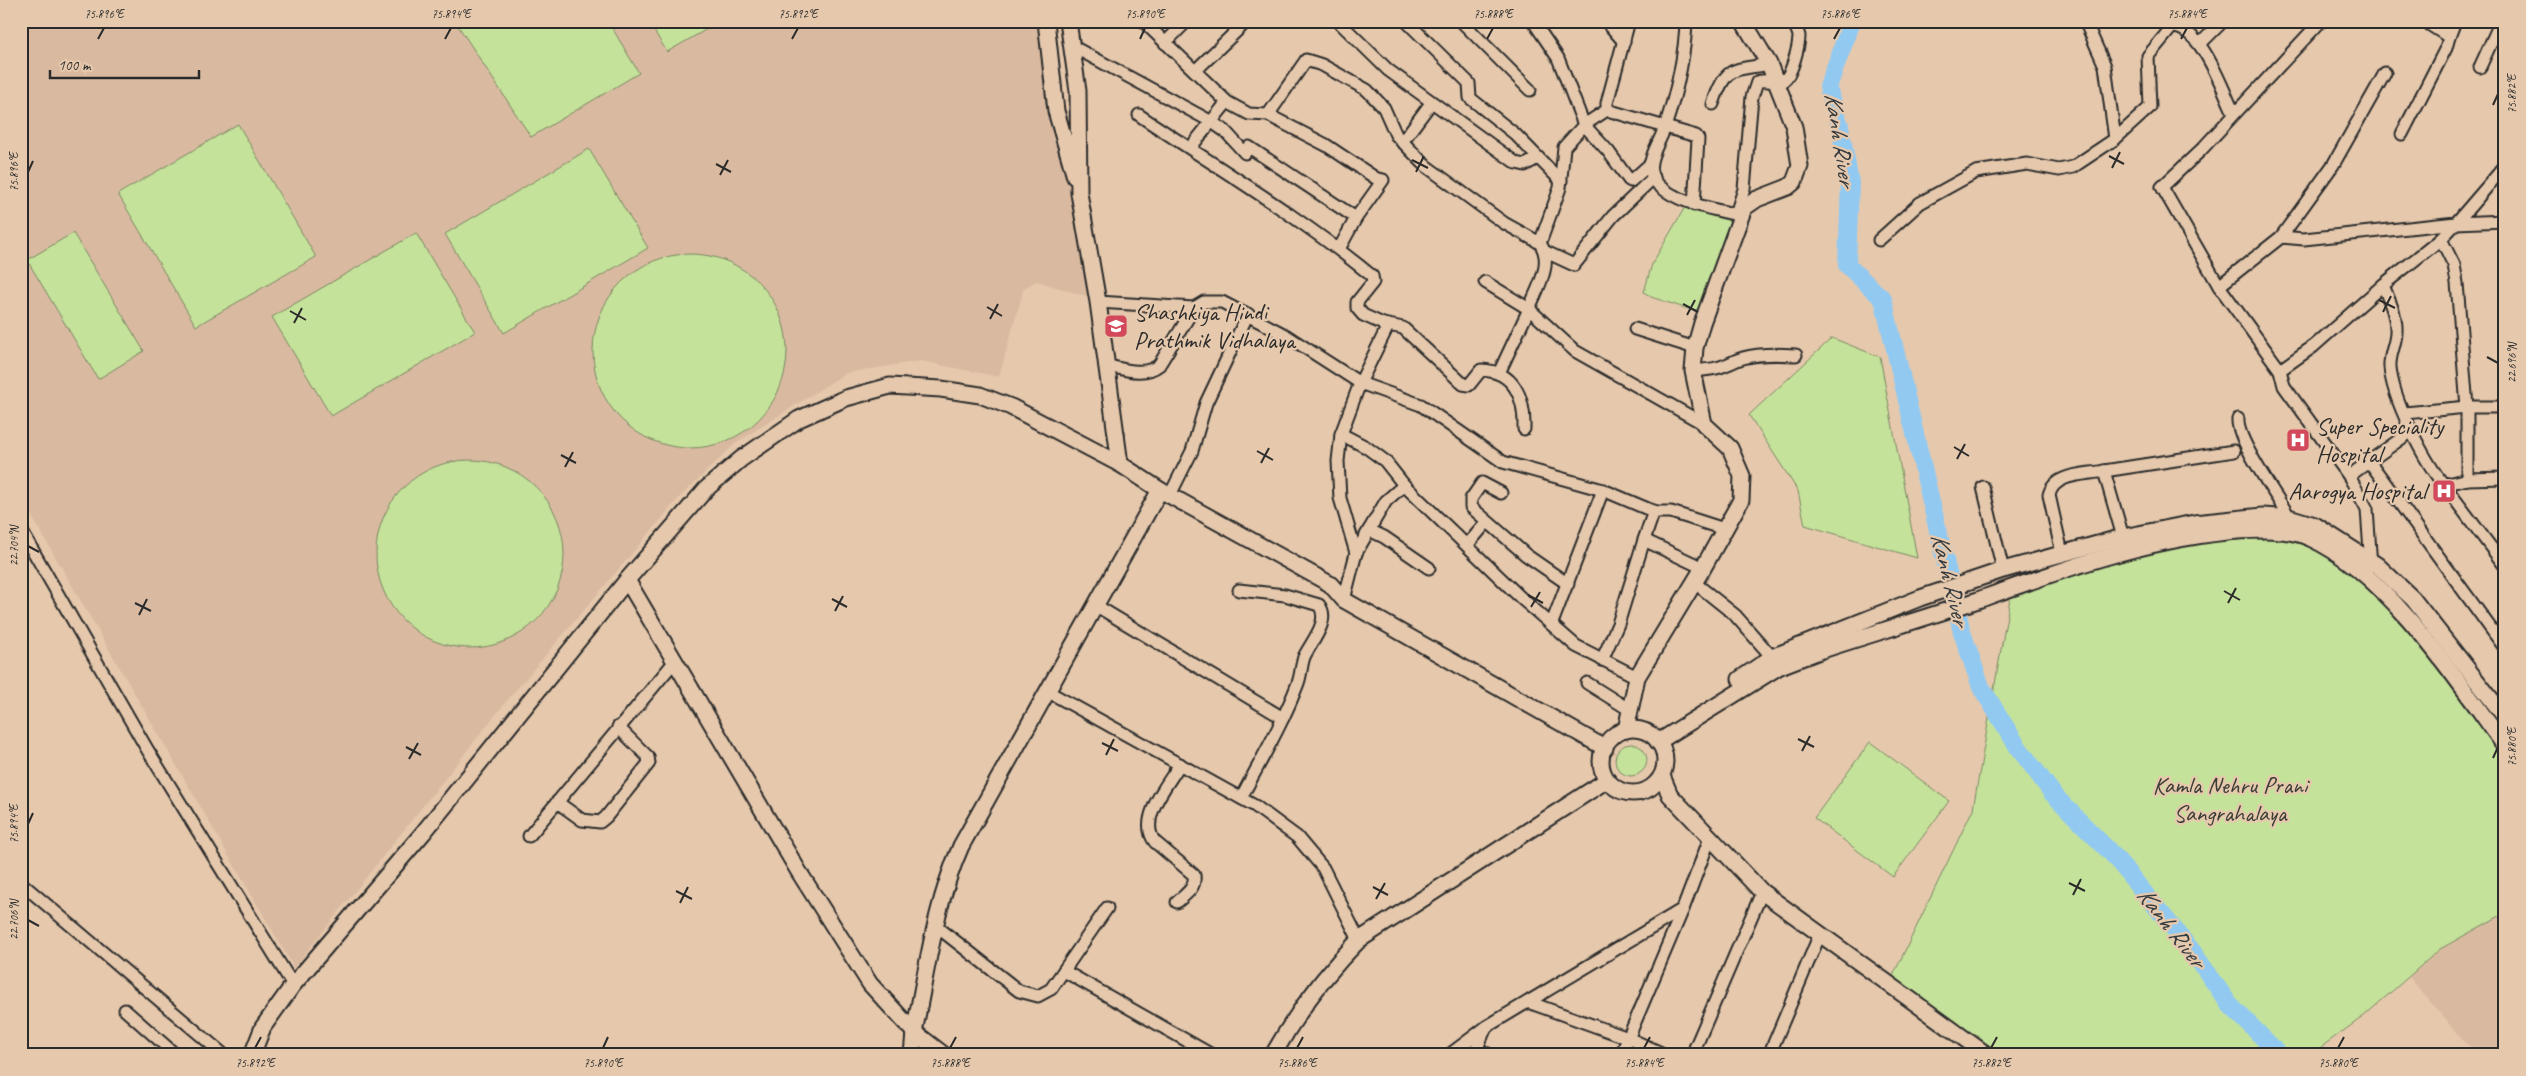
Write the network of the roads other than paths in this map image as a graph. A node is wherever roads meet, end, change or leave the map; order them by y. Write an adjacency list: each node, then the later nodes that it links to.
1 (1046, 21): 51 (street)
2 (1068, 21): 25 (street)
3 (1143, 21): 23 (street)
4 (1187, 21): 23 (street)
5 (1247, 21): 28 (street)
6 (1338, 21): 33 (street)
7 (1406, 21): 46 (street)
8 (1461, 21): 31 (street)
9 (1533, 21): 40 (street)
10 (1606, 21): 22 (street)
11 (1629, 21): 22 (street)
12 (1686, 21): 41 (street)
13 (1743, 21): 26 (street)
14 (1792, 21): 30 (street)
15 (2085, 21): 43 (street)
16 (2223, 21): 24 (street)
17 (2321, 21): 36 (street)
18 (2424, 21): 21 (street)
19 (2454, 21): 21 (street)
20 (2500, 21): 27 (street)
21 (2449, 37): 42 (street)
22 (1624, 42): 35 (street)
23 (1165, 43): 28 (street)
24 (2200, 44): 36 (street); 43 (street)
25 (1070, 45): 39 (street); 51 (street)
26 (1769, 64): 30 (street); 34 (street)
27 (2480, 67)
28 (1195, 71): 32 (street)
29 (2385, 73): 57 (street)
30 (1776, 83): 53 (street); 53 (street)
31 (1530, 90)
32 (1227, 102): 38 (street); 39 (street)
33 (1431, 103): 44 (street); 46 (street)
34 (1713, 104)
35 (1607, 110): 40 (street); 41 (street)
36 (2234, 113): 64 (street)
37 (1139, 115): 45 (street)
38 (1268, 115): 44 (street); 54 (street)
39 (1212, 122): 45 (street); 54 (street)
40 (1584, 125): 47 (street); 50 (street)
41 (1665, 126): 47 (street); 52 (street)
42 (2402, 134)
43 (2115, 139): 59 (street)
44 (1402, 142): 60 (street)
45 (1191, 147): 61 (street)
46 (1538, 158): 50 (street)
47 (1650, 164): 49 (street)
48 (2505, 166): 56 (street)
49 (1654, 177): 52 (street); 60 (street)
50 (1561, 181): 60 (street)
51 (1079, 193): 65 (street)
52 (1694, 205): 53 (street)
53 (1738, 215): 71 (street)
54 (1356, 218): 61 (street)
55 (2505, 221): 56 (street)
56 (2456, 223): 57 (street); 58 (street)
57 (2281, 238): 64 (street)
58 (2441, 239): 63 (street); 78 (street)
59 (1880, 240)
60 (1543, 247): 67 (street)
61 (1339, 249): 69 (street)
62 (1485, 282): 67 (street)
63 (2383, 284): 74 (street); 80 (street)
64 (2219, 286): 74 (street)
65 (1098, 302): 66 (street); 73 (street)
66 (1194, 308): 68 (street); 73 (street)
67 (1528, 309): 76 (street); 82 (street)
68 (1248, 314): 77 (street); 97 (street)
69 (1383, 324): 76 (street); 77 (street)
70 (1634, 329): 71 (street)
71 (1695, 348): 75 (street)
72 (1796, 354): 75 (street)
73 (1105, 365): 88 (street)
74 (2280, 370): 90 (street)
75 (1693, 371): 82 (street)
76 (1499, 373): 83 (street)
77 (1360, 383): 85 (street); 96 (street)
78 (2467, 407): 79 (street); 80 (street); 92 (street)
79 (2505, 407)
80 (2405, 413): 84 (street)
81 (2238, 419): 100 (street)
82 (1704, 424): 102 (street)
83 (1524, 429)
84 (2413, 430): 87 (street); 94 (street)
85 (1341, 434): 93 (street); 108 (street)
86 (2234, 451): 89 (street)
87 (2369, 461): 90 (street); 123 (street)
88 (1120, 464): 97 (street); 115 (street)
89 (2104, 471): 105 (street); 109 (street)
90 (2349, 476): 110 (street)
91 (2505, 478): 92 (street)
92 (2467, 479): 94 (street)
93 (1404, 485): 104 (street); 107 (street)
94 (2444, 485): 111 (street)
95 (1983, 487): 114 (street)
96 (1603, 490): 99 (street); 118 (street)
97 (1165, 493): 120 (street); 121 (street)
98 (1501, 493): 101 (street)
99 (1654, 511): 102 (street); 106 (street)
100 (2290, 518): 105 (street); 110 (street)
101 (1487, 522): 107 (street); 118 (street)
102 (1724, 529): 113 (street)
103 (21, 530): 154 (street)
104 (1369, 530): 108 (street); 112 (street)
105 (2123, 537): 109 (street)
106 (1644, 540): 113 (street); 125 (street)
107 (1468, 544): 122 (street)
108 (1356, 553): 120 (street)
109 (2062, 553): 114 (street)
110 (2371, 560): 116 (street); 131 (street)
111 (2505, 566)
112 (1429, 568)
113 (1703, 568): 117 (street)
114 (2003, 570): 124 (street)
115 (627, 580): 126 (street); 154 (street)
116 (2373, 580): 135 (street); 136 (street)
117 (1695, 582): 124 (street); 127 (street)
118 (1568, 584): 122 (street)
119 (1239, 590): 132 (street)
120 (1344, 600): 137 (street)
121 (1095, 605): 129 (street); 132 (street)
122 (1552, 624): 125 (street)
123 (2505, 648)
124 (1772, 658): 135 (street)
125 (1602, 660): 127 (street)
126 (675, 661): 133 (street); 158 (street)
127 (1637, 677): 130 (street)
128 (1587, 683): 130 (street)
129 (1047, 691): 138 (street); 150 (street)
130 (1630, 710): 134 (street)
131 (2505, 717)
132 (1284, 718): 141 (street)
133 (618, 727): 142 (street); 142 (street)
134 (1626, 730): 135 (street); 137 (street)
135 (1656, 739): 139 (street)
136 (2505, 746)
137 (1605, 748): 140 (street)
138 (1180, 764): 141 (street); 147 (street)
139 (1662, 776): 140 (street); 144 (street)
140 (1607, 780): 152 (street)
141 (1241, 798): 152 (street)
142 (557, 802): 143 (street)
143 (529, 836)
144 (1710, 838): 146 (street); 149 (street)
145 (21, 883): 162 (street)
146 (1762, 892): 151 (street); 172 (street)
147 (1177, 902)
148 (1107, 908): 153 (street)
149 (1683, 909): 155 (street); 159 (street)
150 (936, 926): 153 (street); 158 (street)
151 (1820, 934): 173 (street); 174 (street)
152 (1359, 940): 167 (street)
153 (1064, 971): 166 (street)
154 (294, 986): 163 (street)
155 (1528, 1002): 157 (street); 159 (street)
156 (125, 1010): 161 (street)
157 (1486, 1027): 160 (street); 168 (street)
158 (914, 1032): 164 (street); 165 (street)
159 (1628, 1038): 170 (street); 171 (street)
160 (1475, 1052): 169 (street)
161 (176, 1055)
162 (224, 1055)
163 (252, 1055)
164 (912, 1055)
165 (944, 1055)
166 (1212, 1055)
167 (1273, 1055)
168 (1449, 1055)
169 (1490, 1055)
170 (1621, 1055)
171 (1666, 1055)
172 (1692, 1055)
173 (1769, 1055)
174 (1986, 1055)

